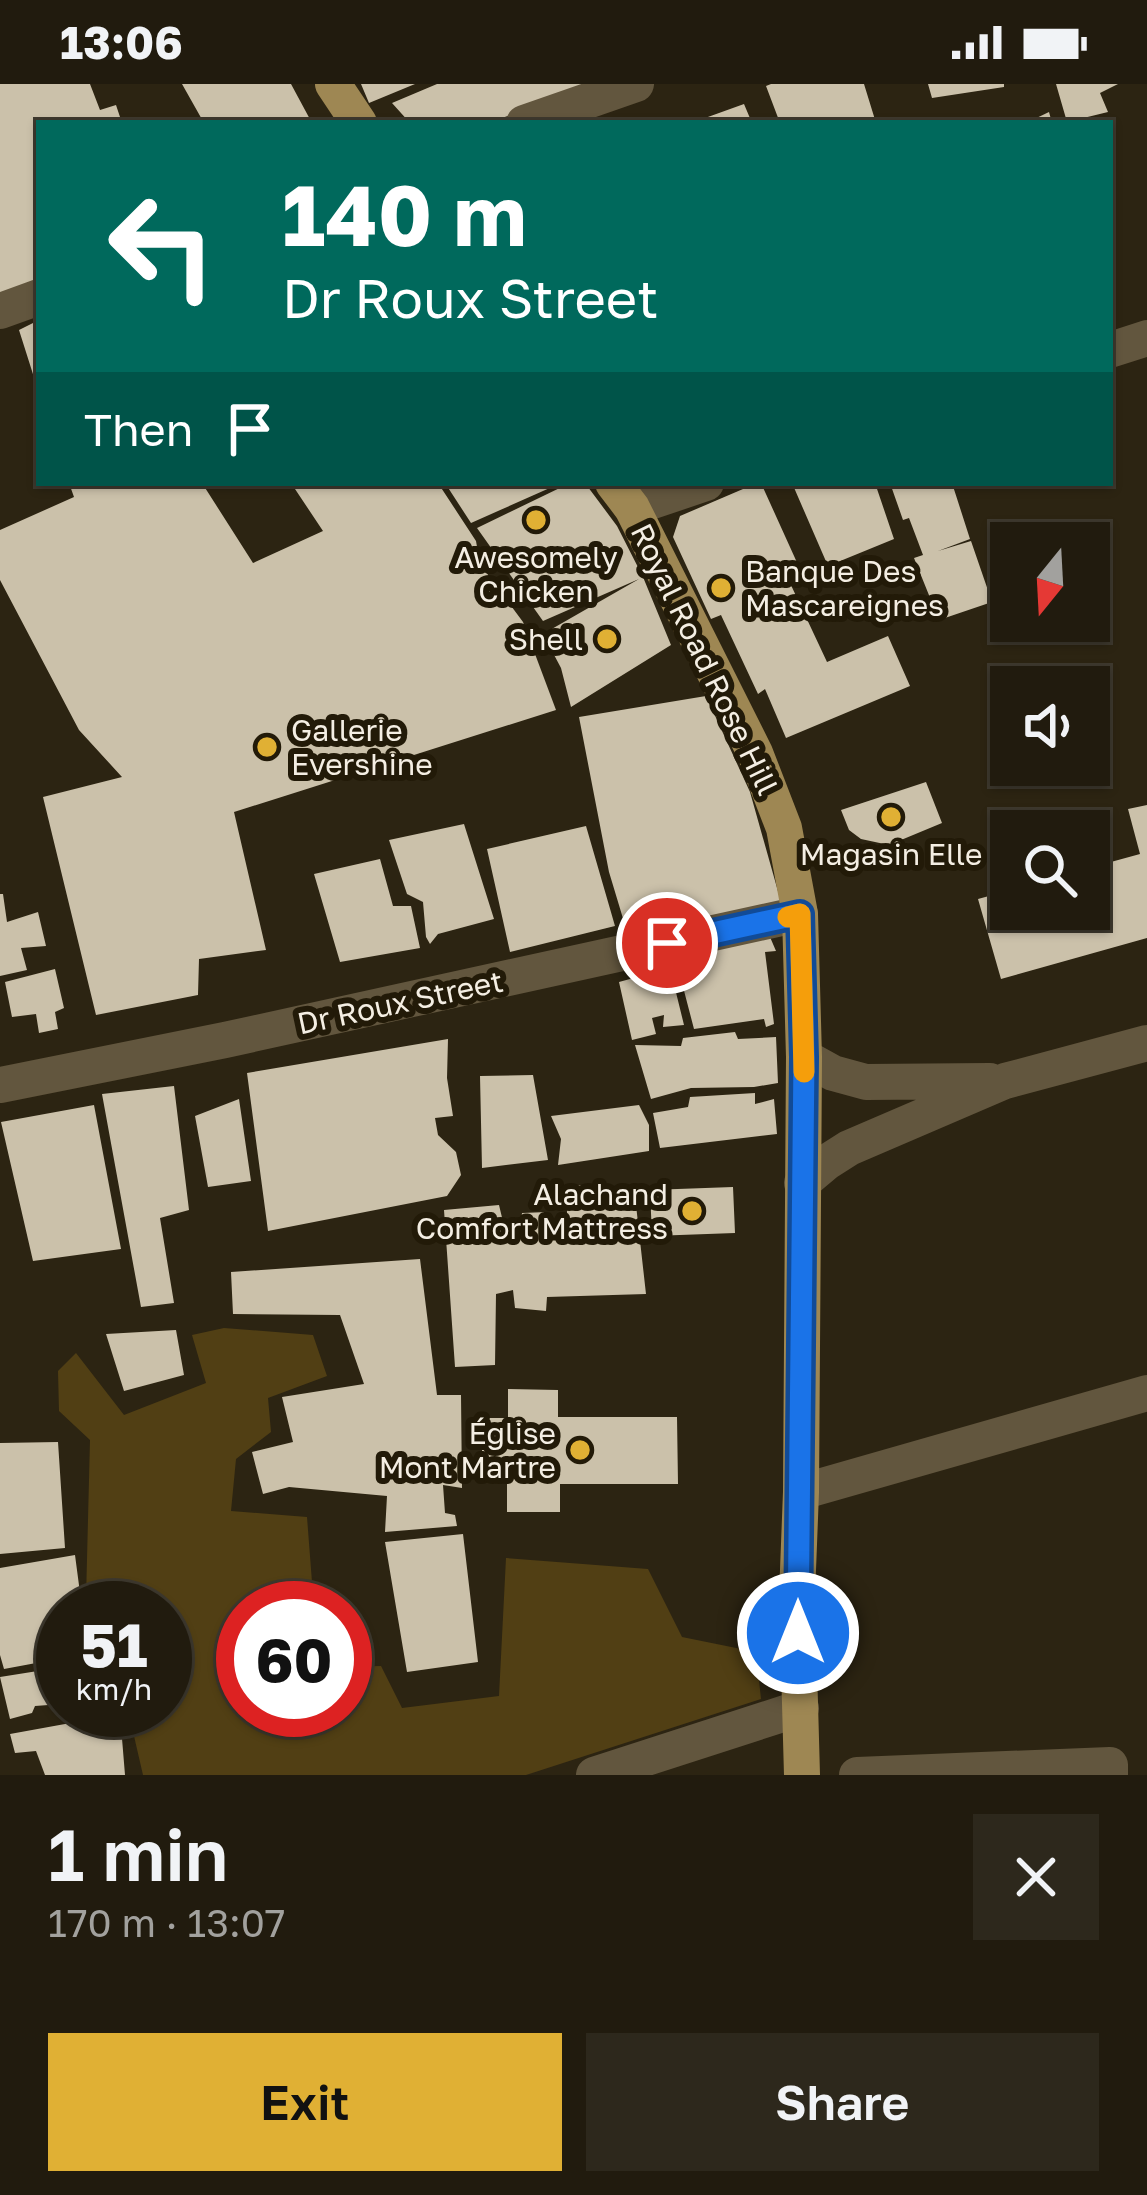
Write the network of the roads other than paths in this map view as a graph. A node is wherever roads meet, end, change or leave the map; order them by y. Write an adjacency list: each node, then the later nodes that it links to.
1 (333, 84): 3 (main road)
2 (636, 84): 4 (street)
3 (356, 120)
4 (533, 120)
5 (36, 298): 6 (street)
6 (0, 311)
7 (1147, 338): 8 (street)
8 (1113, 349)
9 (685, 486): 10 (street)
10 (623, 495): 11 (main road, Royal Road Rose Hill)
11 (800, 914): 13 (main road, Royal Road Rose Hill); 15 (street, Dr Roux Street)
12 (1147, 1043): 14 (street)
13 (804, 1057): 14 (street); 16 (main road, Royal Road Rose Hill)
14 (1005, 1081): 16 (street)
15 (0, 1085)
16 (802, 1183): 18 (main road, Royal Road Rose Hill)
17 (1147, 1393): 18 (street)
18 (801, 1492): 19 (main road, Royal Road Rose Hill)
19 (800, 1708): 20 (street); 21 (main road, Royal Road Rose Hill)
20 (594, 1775)
21 (802, 1775)
22 (857, 1775): 23 (street)
23 (1110, 1775)

